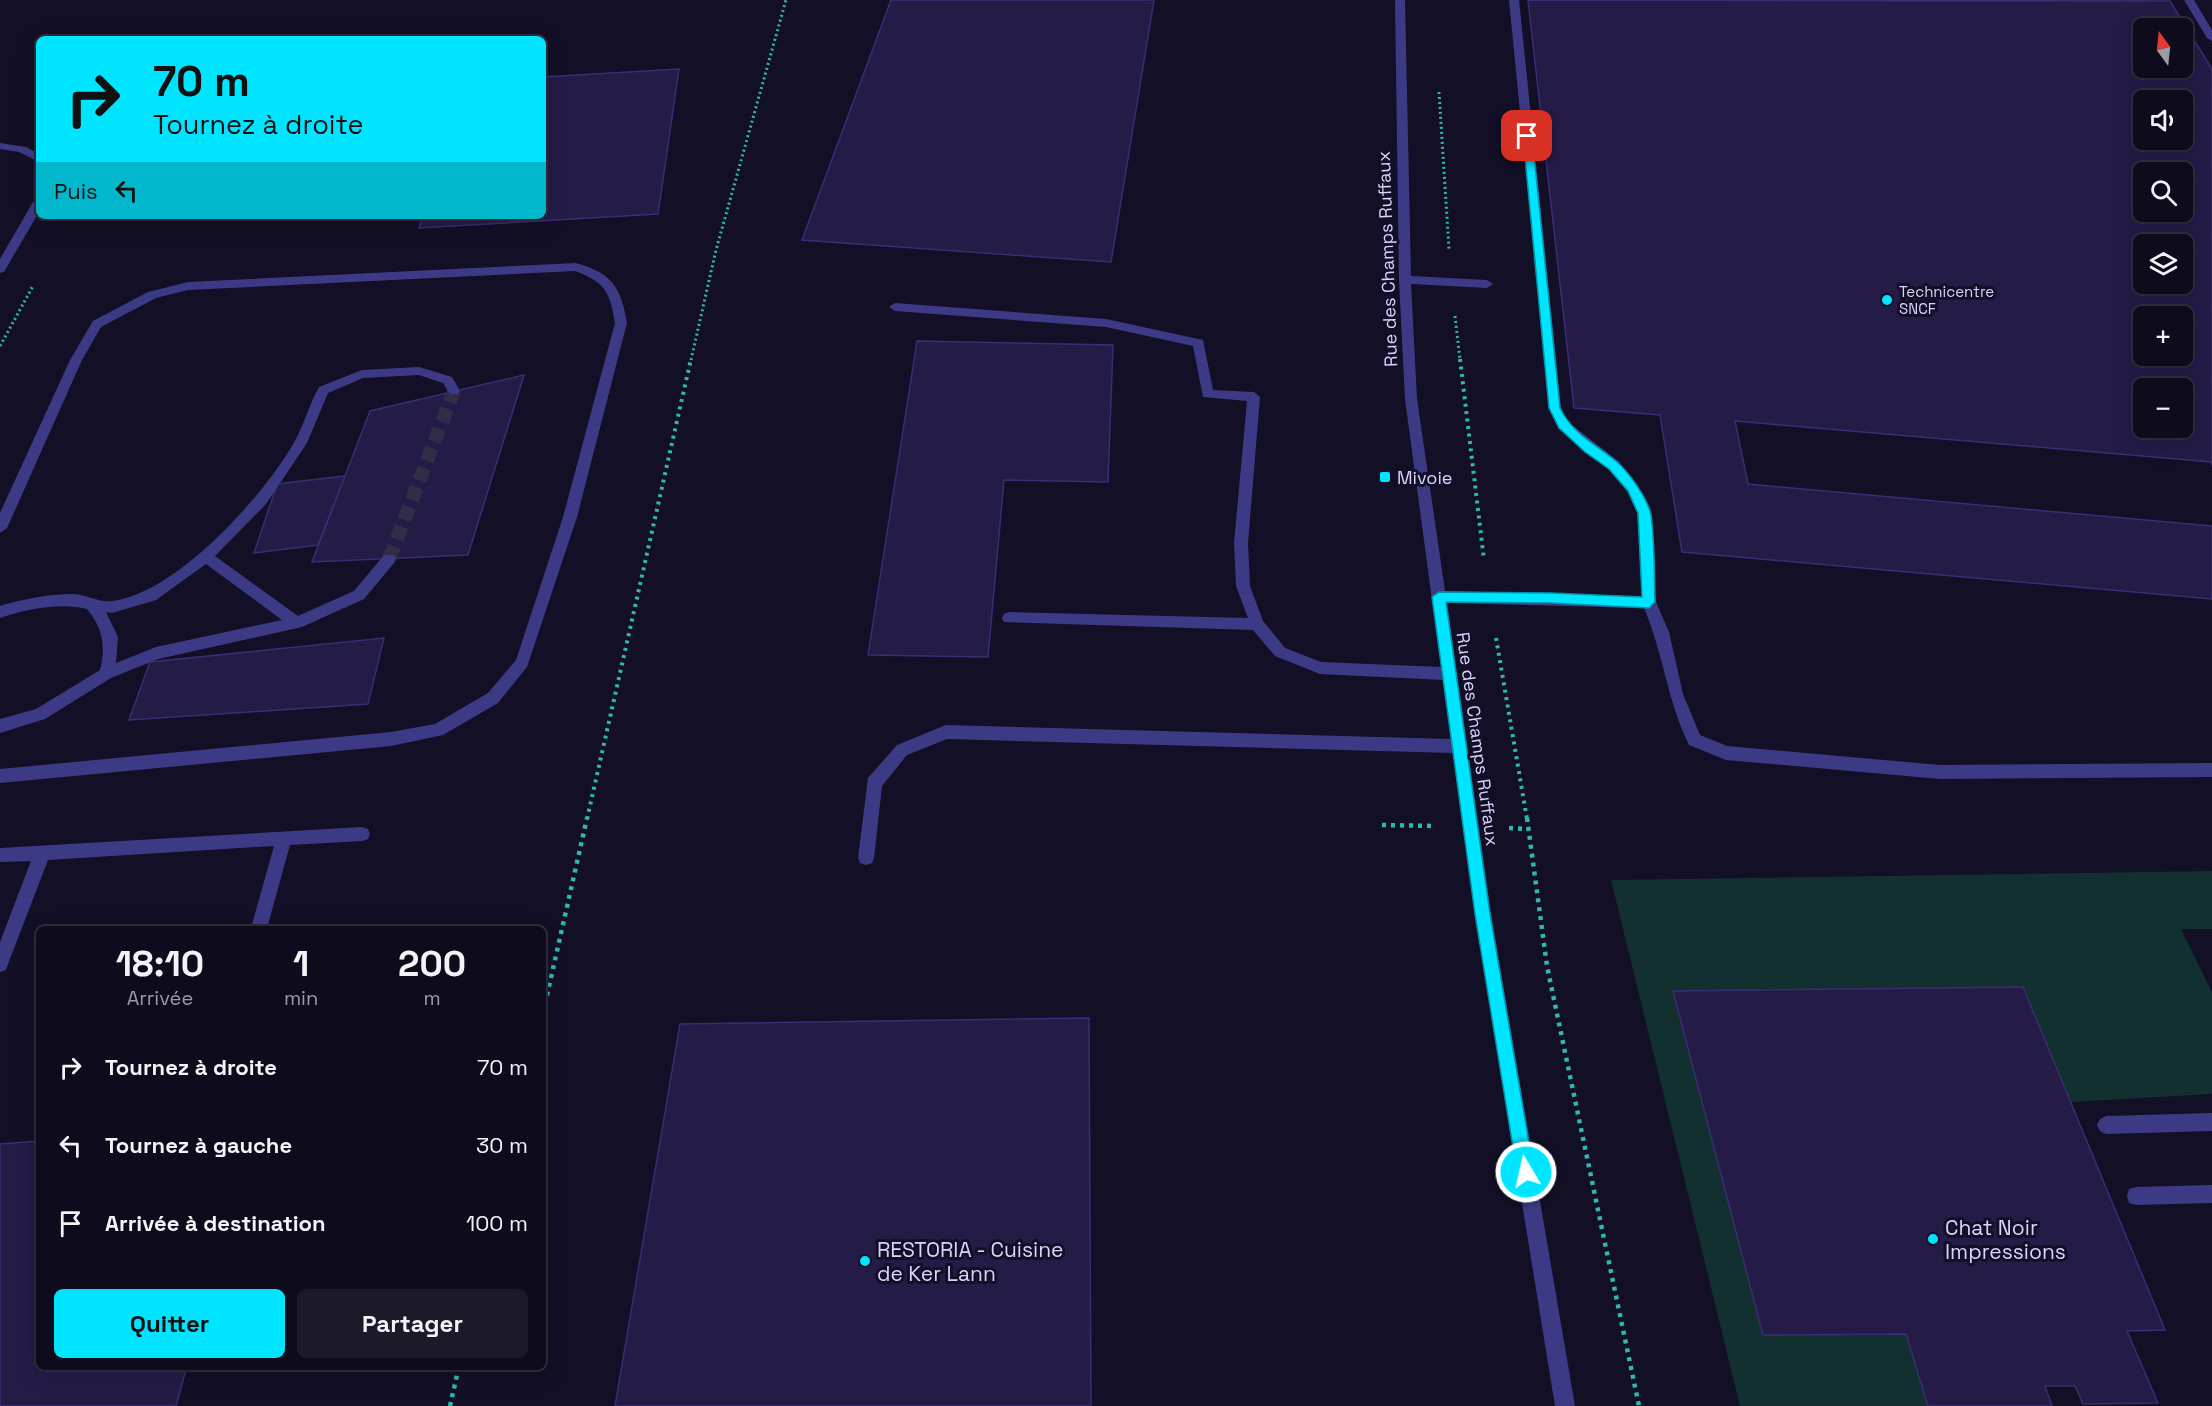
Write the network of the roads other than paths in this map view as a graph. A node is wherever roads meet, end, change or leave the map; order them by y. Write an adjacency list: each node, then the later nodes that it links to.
1 (1400, 0): 9 (street, Rue des Champs Ruffaux)
2 (1514, 0): 17 (street)
3 (2189, 0): 4 (street)
4 (2212, 38)
5 (0, 146): 6 (street)
6 (36, 157)
7 (36, 210): 8 (street)
8 (0, 269)
9 (1405, 280): 10 (street); 16 (street, Rue des Champs Ruffaux)
10 (1486, 285)
11 (896, 307): 22 (street)
12 (454, 391): 14 (street)
13 (0, 528): 28 (street)
14 (206, 556): 18 (street); 21 (street)
15 (389, 559): 21 (street)
16 (1439, 597): 17 (street); 24 (street, Rue des Champs Ruffaux)
17 (1649, 602): 27 (street)
18 (92, 606): 19 (street); 23 (street)
19 (0, 612)
20 (1010, 618): 22 (street)
21 (297, 623): 23 (street)
22 (1257, 624): 24 (street)
23 (106, 674): 25 (street)
24 (1450, 674): 26 (street, Rue des Champs Ruffaux)
25 (0, 726)
26 (1460, 746): 33 (street); 40 (street, Rue des Champs Ruffaux)
27 (2212, 770)
28 (0, 776)
29 (362, 834): 30 (street)
30 (284, 839): 31 (street); 34 (street)
31 (42, 853): 32 (street); 35 (street)
32 (0, 855)
33 (866, 858)
34 (260, 926)
35 (0, 964)
36 (2212, 1122): 37 (street)
37 (2106, 1125)
38 (2212, 1194): 39 (street)
39 (2136, 1196)
40 (1564, 1406)

